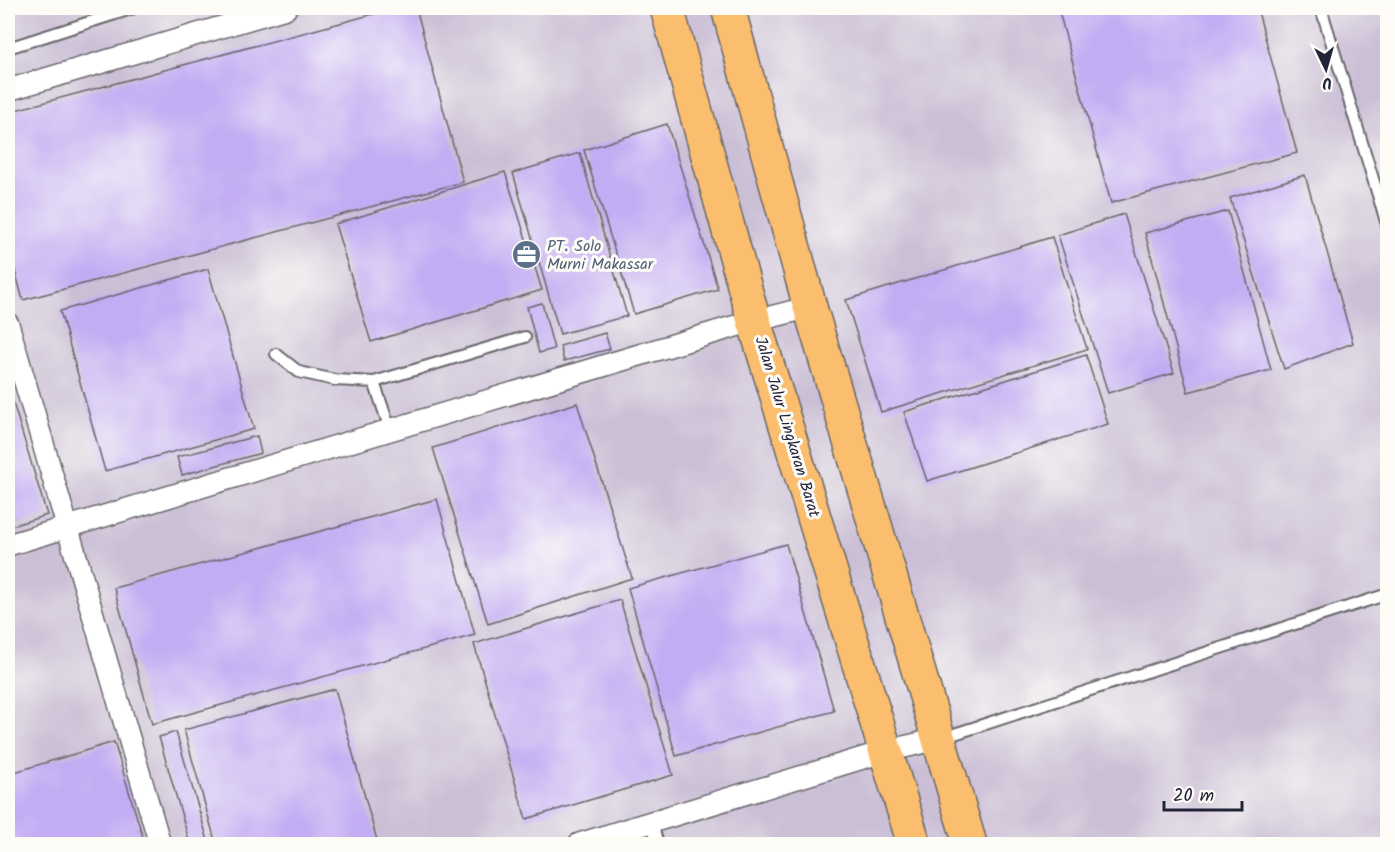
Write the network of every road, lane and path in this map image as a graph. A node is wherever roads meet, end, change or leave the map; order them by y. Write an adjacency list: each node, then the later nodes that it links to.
1 (134, 8): 6 (lane)
2 (667, 8): 10 (main road, Jalan Jalur Lingkaran Barat)
3 (728, 8): 9 (main road)
4 (1321, 8): 8 (lane)
5 (275, 9): 7 (street)
6 (8, 48)
7 (8, 90)
8 (1388, 228)
9 (810, 307): 10 (street); 19 (main road)
10 (754, 321): 15 (street); 20 (main road, Jalan Jalur Lingkaran Barat)
11 (8, 324): 16 (street)
12 (525, 337): 14 (lane)
13 (276, 354): 14 (lane)
14 (374, 382): 15 (lane)
15 (391, 432): 16 (street)
16 (65, 527): 17 (street); 22 (street)
17 (8, 545)
18 (1388, 594): 19 (lane)
19 (939, 739): 20 (street); 26 (main road)
20 (886, 751): 21 (street); 25 (main road, Jalan Jalur Lingkaran Barat)
21 (652, 824): 23 (street); 24 (lane)
22 (160, 844)
23 (579, 844)
24 (658, 844)
25 (914, 844)
26 (970, 844)

